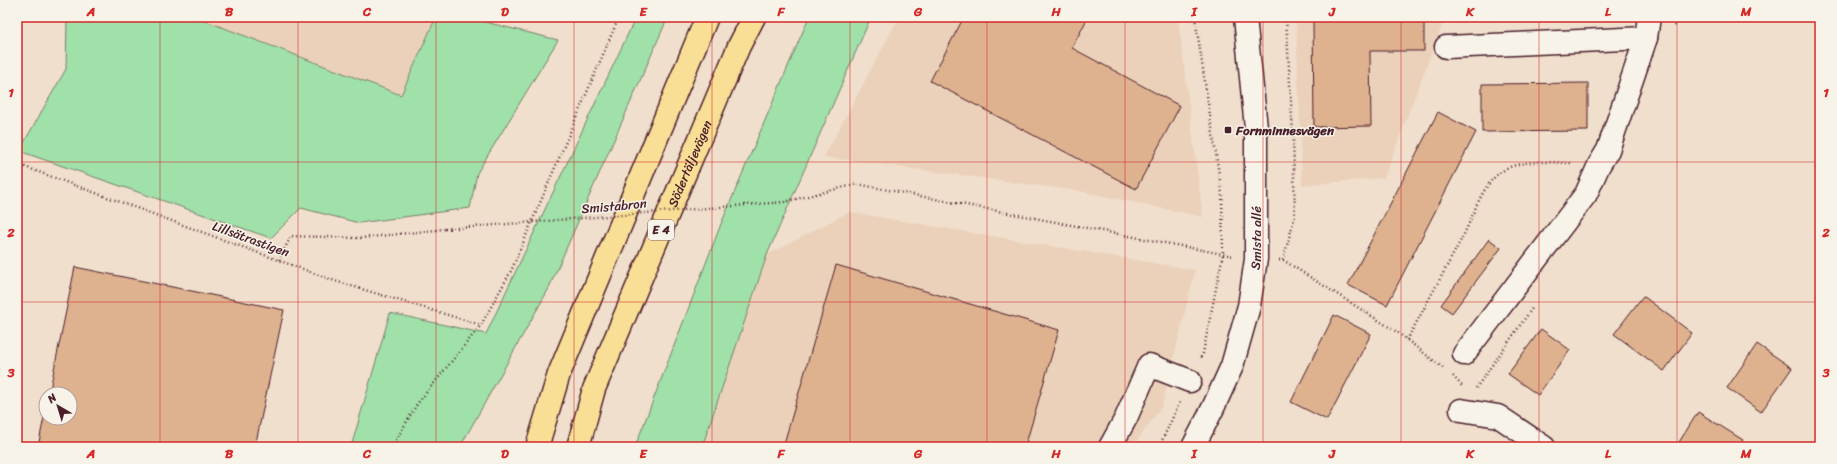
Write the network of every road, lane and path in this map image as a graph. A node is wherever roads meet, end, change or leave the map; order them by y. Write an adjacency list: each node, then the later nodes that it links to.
1 (619, 17): 16 (path)
2 (707, 17): 24 (highway)
3 (754, 17): 25 (highway, Södertäljevägen / E 4)
4 (1196, 17): 12 (path)
5 (1245, 17): 13 (street, Smista allé)
6 (1286, 17): 15 (path)
7 (1650, 17): 8 (street)
8 (1646, 38): 9 (street); 11 (street)
9 (1446, 47)
10 (17, 164): 14 (path, Lillsätrastigen)
11 (1599, 165): 17 (path); 18 (street)
12 (1223, 254): 13 (path, Smistabron); 14 (path, Smistabron, bridge); 21 (path)
13 (1256, 259): 15 (path, Smistabron); 28 (street, Smista allé)
14 (279, 260): 16 (path, Lillsätrastigen)
15 (1283, 260): 17 (path)
16 (481, 325): 23 (path)
17 (1407, 340): 19 (path)
18 (1464, 354)
19 (1445, 369)
20 (1451, 374): 22 (path)
21 (1190, 381): 26 (street); 27 (path)
22 (1461, 410): 29 (street)
23 (392, 447)
24 (537, 447)
25 (578, 447)
26 (1110, 447)
27 (1159, 447)
28 (1193, 447)
29 (1544, 447)

